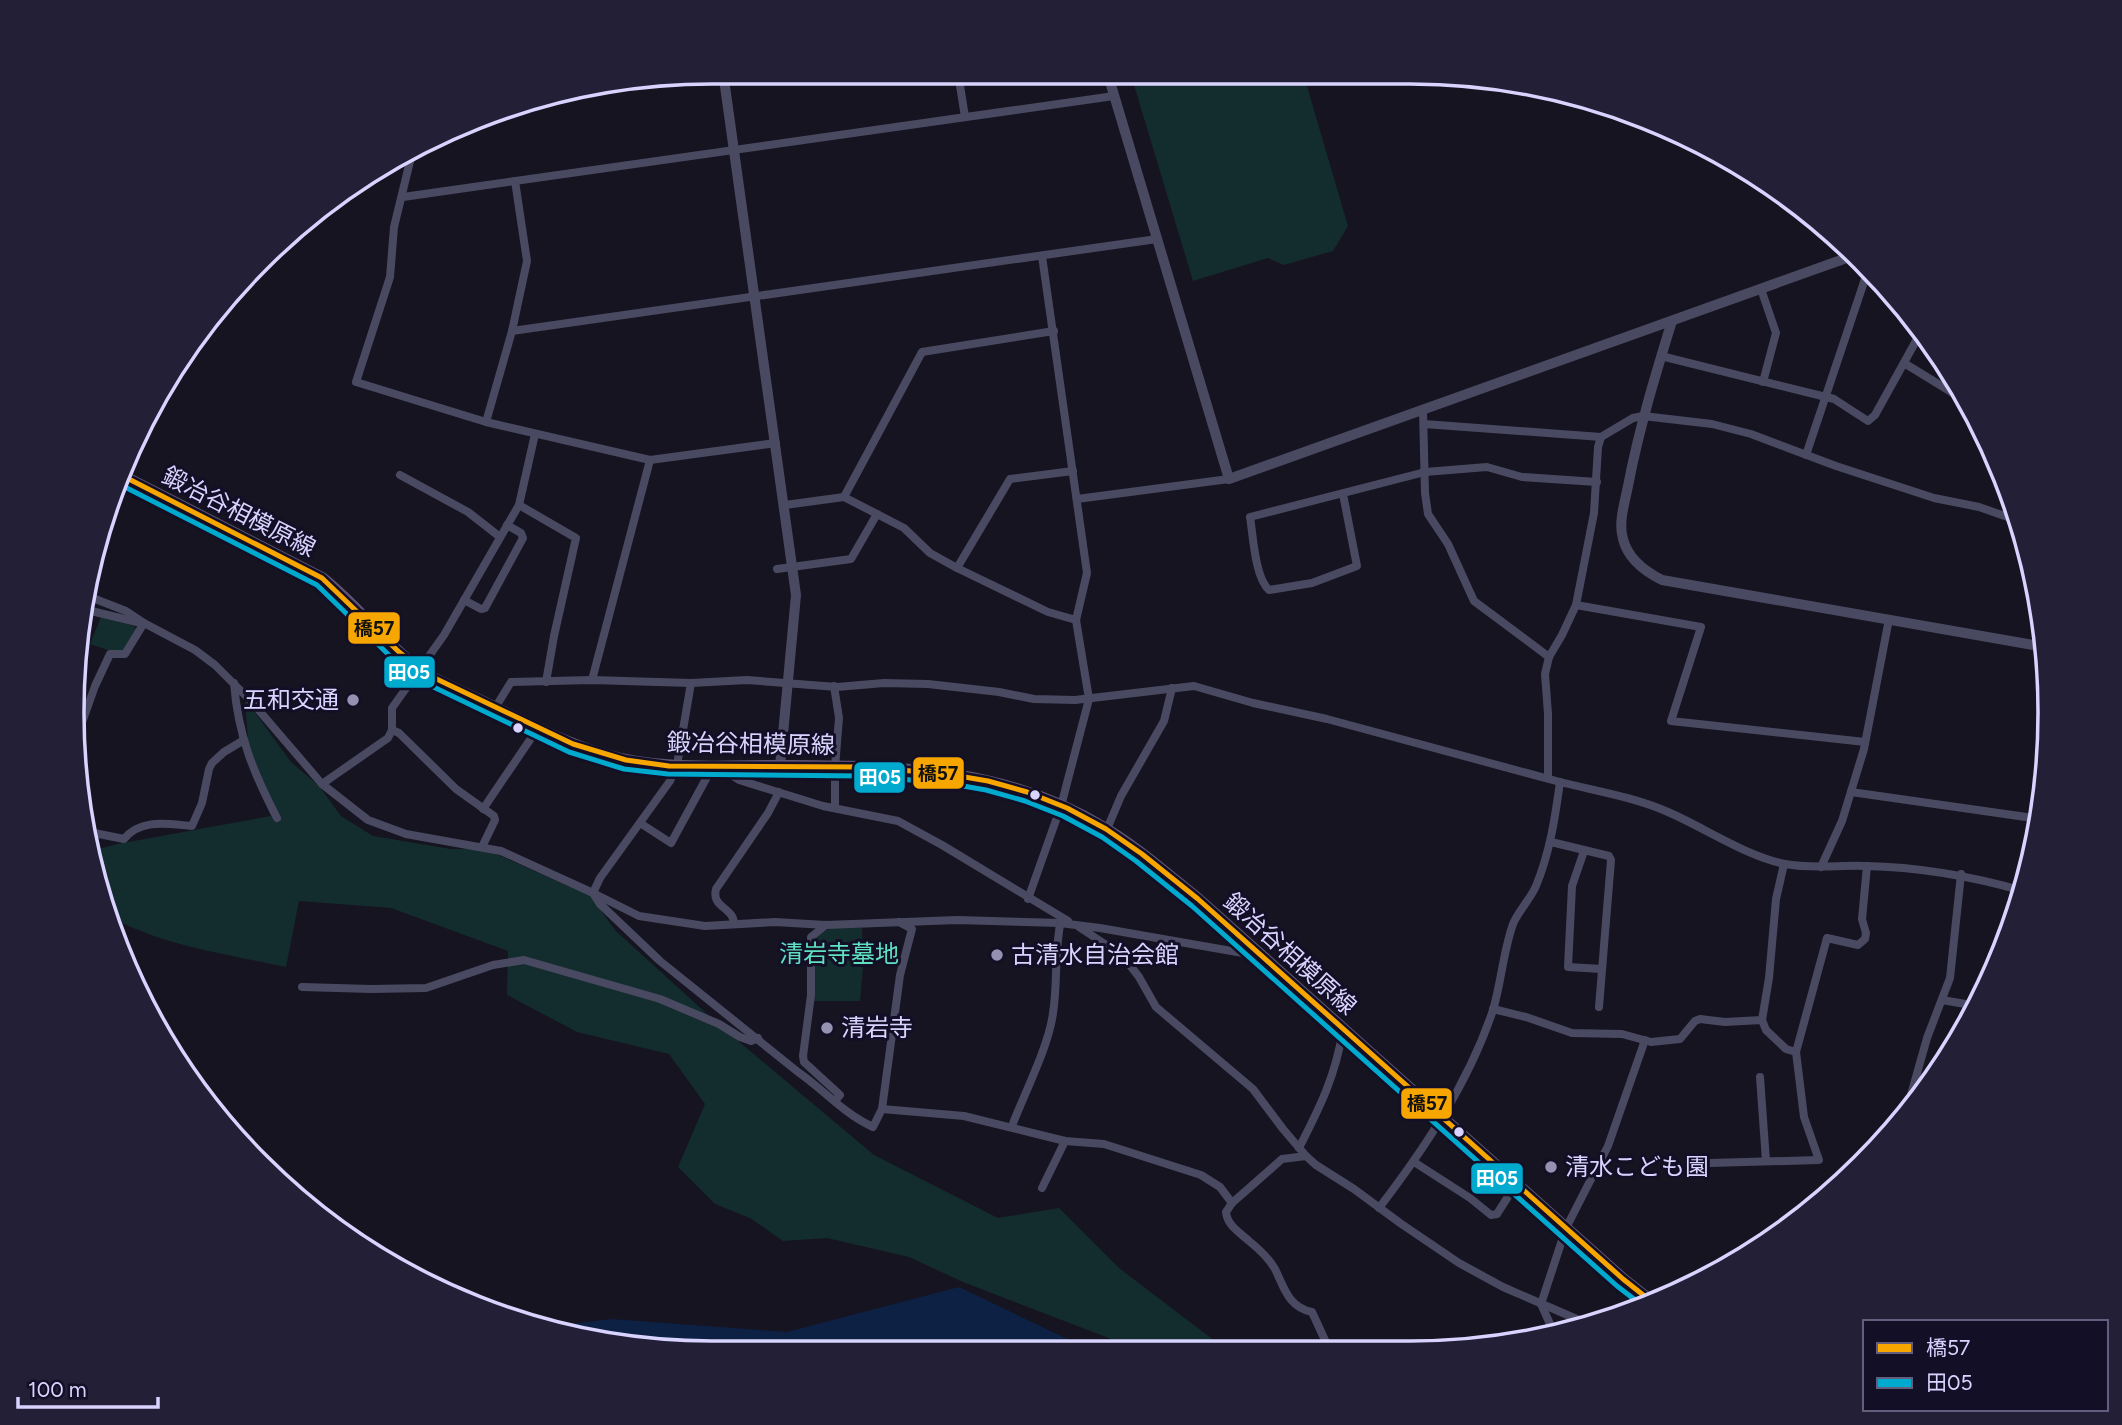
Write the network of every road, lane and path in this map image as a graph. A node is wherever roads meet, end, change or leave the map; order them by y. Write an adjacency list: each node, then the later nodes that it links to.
1 (725, 84): 6 (street)
2 (960, 84): 5 (street)
3 (1111, 84): 4 (street)
4 (1114, 96): 5 (street); 10 (street)
5 (965, 117): 6 (street)
6 (733, 149): 8 (street); 15 (street)
7 (410, 162): 9 (street)
8 (515, 181): 9 (street); 17 (street)
9 (403, 197): 27 (street)
10 (1157, 239): 11 (street); 38 (street)
11 (1042, 256): 15 (street); 18 (street)
12 (1844, 259): 14 (street)
13 (1865, 280): 24 (street)
14 (1761, 289): 16 (street); 22 (street)
15 (755, 297): 17 (street); 31 (street)
16 (1672, 321): 20 (street); 25 (street)
17 (512, 331): 27 (street)
18 (1054, 331): 34 (street); 41 (street)
19 (1916, 341): 21 (street)
20 (1661, 356): 22 (street); 26 (street)
21 (1904, 363): 23 (street); 24 (street)
22 (1763, 382): 24 (street)
23 (1950, 391)
24 (1825, 397): 32 (street)
25 (1423, 410): 28 (street); 38 (street)
26 (1643, 416): 30 (street); 32 (street); 56 (street)
27 (486, 422): 29 (street)
28 (1424, 424): 30 (street); 35 (street)
29 (535, 434): 33 (street); 43 (street)
30 (1601, 437): 39 (street)
31 (776, 443): 33 (street); 44 (street)
32 (1806, 455): 46 (street)
33 (650, 460): 62 (street)
34 (1073, 471): 42 (street); 50 (street)
35 (1425, 472): 39 (street); 40 (street); 60 (street)
36 (400, 475): 48 (street)
37 (129, 479): 61 (main road, 鍛冶谷相模原線)
38 (1228, 479): 42 (street)
39 (1597, 482): 54 (street)
40 (1343, 494): 40 (street)
41 (844, 497): 44 (street); 45 (street)
42 (1077, 499): 57 (street)
43 (519, 505): 47 (street); 63 (street)
44 (785, 505): 49 (street)
45 (877, 514): 49 (street); 50 (street)
46 (2007, 517)
47 (507, 525): 48 (street); 53 (street)
48 (500, 537): 53 (street)
49 (794, 567): 51 (street); 66 (street)
50 (957, 568): 57 (street)
51 (777, 569)
52 (94, 599): 58 (street)
53 (464, 600): 61 (street)
54 (1576, 605): 60 (street); 75 (street)
55 (92, 611): 58 (street)
56 (1889, 618): 59 (street); 75 (street)
57 (1076, 620): 69 (street)
58 (144, 623): 64 (street); 71 (street)
59 (2034, 645)
60 (1549, 657): 80 (street)
61 (419, 669): 70 (main road, 鍛冶谷相模原線); 73 (street)
62 (592, 680): 63 (street); 65 (street)
63 (546, 682): 70 (street)
64 (234, 683): 74 (street); 82 (street)
65 (691, 683): 66 (street); 76 (street)
66 (789, 683): 67 (street); 78 (street)
67 (834, 686): 69 (street); 79 (street)
68 (1172, 688): 69 (street); 80 (street); 91 (street)
69 (1089, 699): 85 (street)
70 (495, 708): 72 (main road, 鍛冶谷相模原線)
71 (84, 717)
72 (538, 728): 76 (main road, 鍛冶谷相模原線); 87 (street)
73 (392, 730): 82 (street); 87 (street)
74 (244, 740): 88 (street); 92 (street)
75 (1865, 742): 84 (street)
76 (677, 765): 77 (main road, 鍛冶谷相模原線); 90 (street)
77 (719, 766): 78 (main road, 鍛冶谷相模原線); 83 (street); 90 (street)
78 (780, 766): 79 (main road, 鍛冶谷相模原線)
79 (835, 767): 85 (main road, 鍛冶谷相模原線); 86 (street)
80 (1548, 777): 81 (street)
81 (1560, 782): 93 (street); 96 (street)
82 (322, 784): 94 (street)
83 (779, 792): 86 (street); 105 (street)
84 (1851, 792): 89 (street); 98 (street)
85 (1061, 806): 91 (main road, 鍛冶谷相模原線); 102 (street)
86 (835, 808): 102 (street)
87 (483, 809): 94 (street)
88 (277, 818)
89 (2029, 818)
90 (640, 823): 101 (street)
91 (1107, 829): 108 (main road, 鍛冶谷相模原線)
92 (96, 833)
93 (1551, 842): 95 (street); 114 (street)
94 (482, 847): 101 (street)
95 (1584, 851): 109 (street); 109 (street)
96 (1784, 864): 98 (street); 115 (street)
97 (1867, 866): 98 (street); 99 (street); 119 (street)
98 (1821, 867)
99 (1961, 874): 100 (street); 111 (street)
100 (2013, 888)
101 (593, 892): 105 (street); 117 (street)
102 (1028, 899): 104 (street)
103 (898, 921): 104 (street); 106 (street); 123 (street)
104 (1061, 921): 107 (street); 125 (street)
105 (734, 924): 106 (street)
106 (826, 925): 122 (street)
107 (1076, 926): 108 (street); 127 (street)
108 (1263, 957): 116 (main road, 鍛冶谷相模原線)
109 (1602, 970): 113 (street)
110 (302, 987): 117 (street)
111 (1942, 1000): 112 (street); 121 (street)
112 (1966, 1004)
113 (1599, 1007)
114 (1493, 1009): 118 (street); 124 (street)
115 (1762, 1020): 118 (street); 119 (street)
116 (1342, 1029): 124 (main road, 鍛冶谷相模原線); 127 (street)
117 (758, 1038): 122 (street)
118 (1645, 1040): 136 (street)
119 (1796, 1052): 129 (street)
120 (1760, 1077): 129 (street)
121 (1913, 1088)
122 (835, 1101): 123 (street)
123 (882, 1109): 125 (street)
124 (1440, 1116): 130 (street); 132 (main road, 鍛冶谷相模原線)
125 (1012, 1126): 126 (street)
126 (1065, 1140): 133 (street); 134 (street)
127 (1299, 1148): 128 (street)
128 (1306, 1156): 134 (street); 135 (street)
129 (1766, 1161): 131 (street)
130 (1414, 1162): 132 (street); 135 (street)
131 (1710, 1163)
132 (1516, 1184): 136 (main road, 鍛冶谷相模原線)
133 (1042, 1188)
134 (1232, 1203): 141 (street)
135 (1379, 1208): 138 (street)
136 (1566, 1228): 137 (main road, 鍛冶谷相模原線); 138 (street)
137 (1643, 1296)
138 (1541, 1304): 139 (street); 140 (street)
139 (1576, 1319)
140 (1550, 1325)
141 (1325, 1341)

